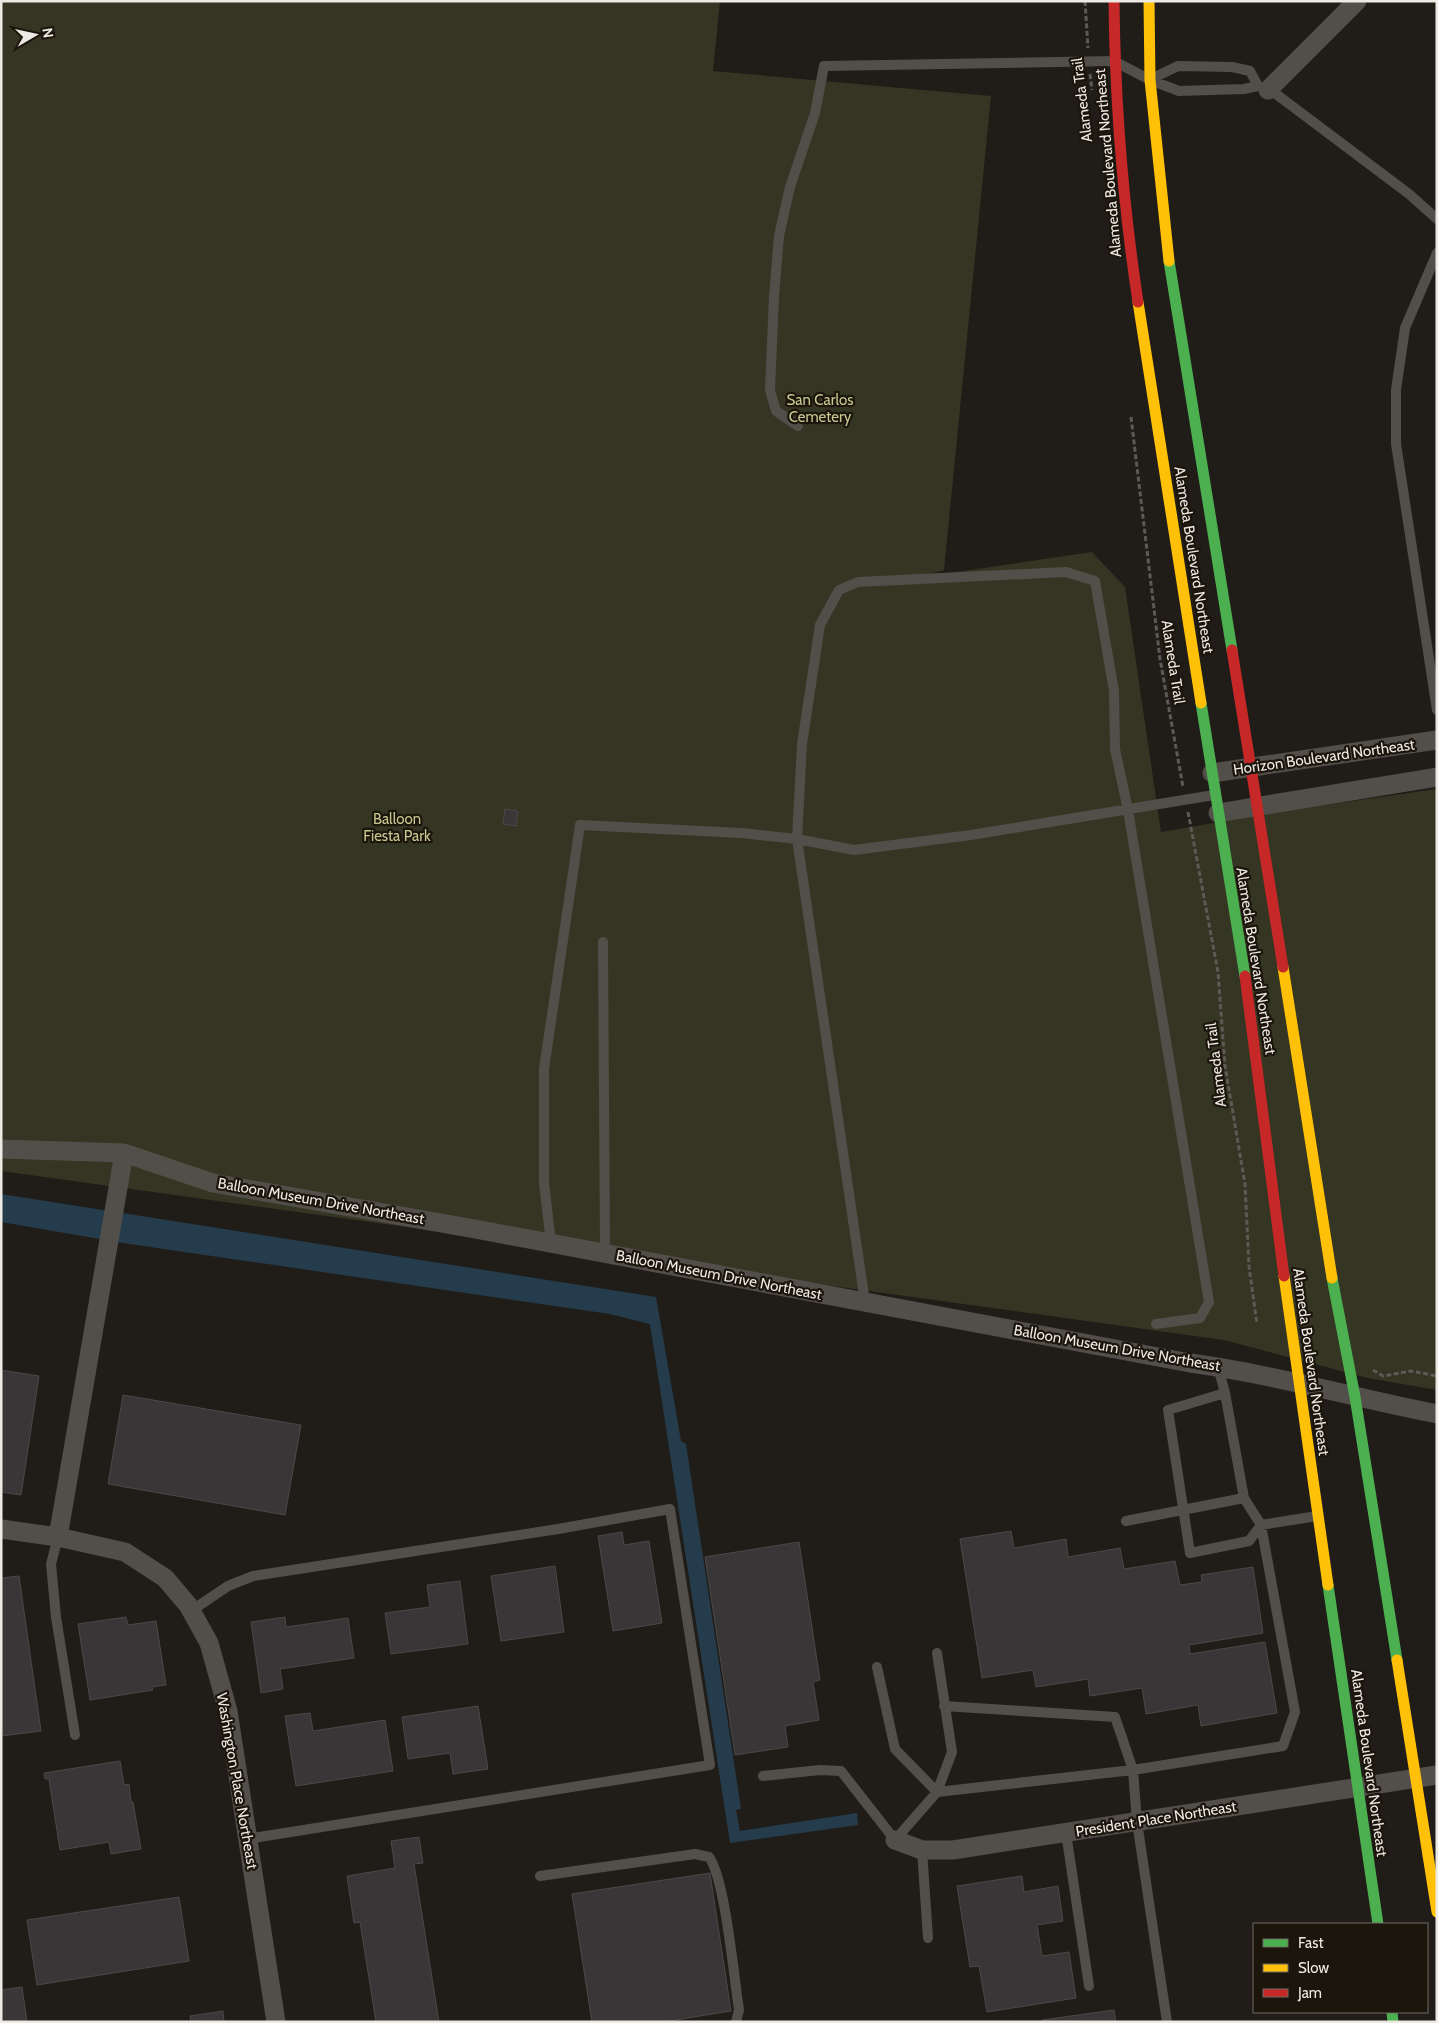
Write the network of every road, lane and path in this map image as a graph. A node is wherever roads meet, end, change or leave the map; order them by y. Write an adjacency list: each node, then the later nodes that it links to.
1 (1085, 1): 6 (path, Alameda Trail)
2 (1114, 1): 5 (main road, Alameda Boulevard Northeast)
3 (1150, 1): 7 (main road, Alameda Boulevard Northeast)
4 (1357, 1): 8 (street)
5 (1114, 60): 6 (lane); 7 (lane); 17 (main road, Alameda Boulevard Northeast)
6 (1089, 61): 9 (path, Alameda Trail); 13 (lane)
7 (1150, 80): 8 (lane); 8 (lane); 16 (main road, Alameda Boulevard Northeast)
8 (1263, 88): 10 (lane)
9 (1093, 98)
10 (1437, 219)
11 (1437, 253): 14 (lane)
12 (1130, 407): 19 (path, Alameda Trail)
13 (798, 426)
14 (1437, 710)
15 (1437, 740): 16 (street, Horizon Boulevard Northeast)
16 (1252, 768): 17 (street, Horizon Boulevard Northeast); 21 (main road, Alameda Boulevard Northeast)
17 (1212, 773): 20 (main road, Alameda Boulevard Northeast)
18 (1437, 776): 21 (street)
19 (1186, 800): 20 (lane); 22 (lane); 31 (path, Alameda Trail)
20 (1217, 804): 21 (street); 35 (main road, Alameda Boulevard Northeast)
21 (1258, 807): 37 (main road, Alameda Boulevard Northeast)
22 (1128, 810): 23 (lane); 23 (lane); 30 (lane)
23 (797, 839): 27 (lane); 29 (lane)
24 (603, 942): 28 (lane)
25 (1, 1149): 26 (street, Balloon Museum Drive Northeast)
26 (124, 1153): 27 (street, Balloon Museum Drive Northeast); 45 (street)
27 (551, 1243): 28 (street, Balloon Museum Drive Northeast)
28 (605, 1253): 29 (street, Balloon Museum Drive Northeast)
29 (865, 1302): 32 (street, Balloon Museum Drive Northeast)
30 (1156, 1324)
31 (1257, 1324)
32 (1218, 1367): 35 (street, Balloon Museum Drive Northeast); 36 (lane)
33 (1373, 1369): 34 (path)
34 (1437, 1376)
35 (1298, 1384): 37 (street, Balloon Museum Drive Northeast); 41 (main road, Alameda Boulevard Northeast)
36 (1226, 1393): 39 (lane); 40 (lane)
37 (1355, 1397): 38 (street, Balloon Museum Drive Northeast); 54 (main road, Alameda Boulevard Northeast)
38 (1437, 1414)
39 (1244, 1498): 40 (lane); 43 (lane)
40 (1183, 1510): 42 (lane); 43 (lane)
41 (1318, 1516): 43 (lane); 55 (main road, Alameda Boulevard Northeast)
42 (1126, 1521)
43 (1261, 1525): 51 (lane)
44 (1, 1529): 45 (street, Washington Place Northeast)
45 (58, 1537): 46 (street, Washington Place Northeast); 50 (lane)
46 (191, 1610): 59 (street, Washington Place Northeast); 59 (lane)
47 (937, 1653): 49 (lane)
48 (877, 1667): 56 (lane)
49 (944, 1706): 51 (lane); 56 (lane)
50 (75, 1735)
51 (1133, 1770): 56 (lane); 57 (lane)
52 (1437, 1775): 54 (street, President Place Northeast)
53 (763, 1776): 60 (lane)
54 (1417, 1779): 55 (street, President Place Northeast); 63 (main road, Alameda Boulevard Northeast)
55 (1356, 1788): 57 (street, President Place Northeast); 64 (main road, Alameda Boulevard Northeast)
56 (937, 1792): 60 (lane)
57 (1137, 1822): 58 (street, President Place Northeast); 69 (lane)
58 (1066, 1833): 61 (street, President Place Northeast); 66 (lane)
59 (247, 1839): 67 (street, Washington Place Northeast)
60 (895, 1840): 61 (street, President Place Northeast)
61 (922, 1850): 65 (lane)
62 (540, 1876): 68 (lane)
63 (1437, 1912)
64 (1378, 1923)
65 (928, 1938)
66 (1089, 1986)
67 (276, 2022)
68 (736, 2022)
69 (1167, 2022)

